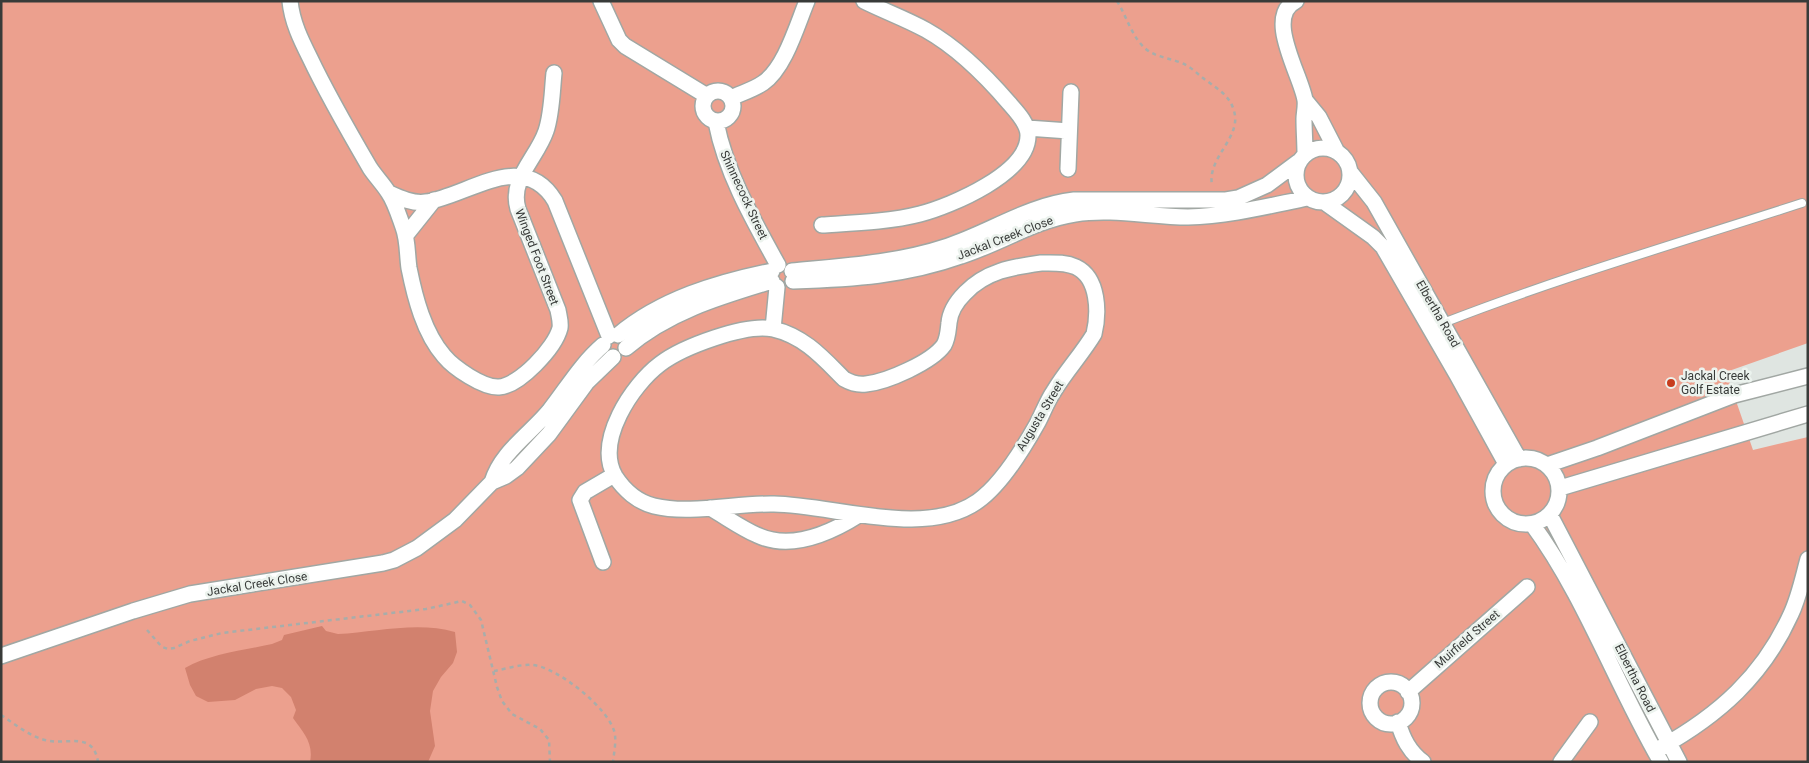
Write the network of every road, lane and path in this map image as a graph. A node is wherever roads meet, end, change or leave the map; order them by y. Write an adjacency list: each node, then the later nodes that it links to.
1 (290, 1): 20 (street, Winged Foot Street)
2 (601, 1): 9 (street)
3 (807, 1): 10 (street)
4 (864, 1): 13 (street)
5 (1117, 1): 23 (path)
6 (1296, 1): 11 (street)
7 (554, 73): 19 (street, Winged Foot Street)
8 (1071, 92): 14 (street)
9 (707, 96): 10 (street); 12 (street, Shinnecock Street)
10 (731, 98): 12 (street)
11 (1305, 100): 15 (street); 16 (street)
12 (716, 122): 28 (street, Shinnecock Street)
13 (1027, 128): 14 (street); 26 (street)
14 (1069, 131): 17 (street)
15 (1336, 150): 16 (street); 18 (street)
16 (1302, 158): 21 (street); 23 (street, Jackal Creek Close)
17 (1068, 169)
18 (1351, 173): 24 (street); 30 (street, Elbertha Road)
19 (521, 177): 22 (street); 27 (street, Winged Foot Street); 32 (street)
20 (389, 193): 22 (street); 27 (street, Winged Foot Street)
21 (1308, 198): 24 (street); 29 (street, Jackal Creek Close)
22 (434, 200): 27 (street)
23 (1214, 201): 29 (street, Jackal Creek Close)
24 (1324, 202): 37 (street, Elbertha Road)
25 (1802, 202): 30 (lane)
26 (822, 225)
27 (406, 235)
28 (775, 276): 29 (street); 29 (street); 31 (street); 32 (street, Jackal Creek Close); 33 (street)
29 (793, 276)
30 (1443, 323): 37 (street, Elbertha Road)
31 (773, 329): 39 (street, Augusta Street); 44 (street, Augusta Street)
32 (610, 339): 33 (street); 34 (street); 40 (street, Jackal Creek Close)
33 (626, 348): 34 (street)
34 (613, 357): 40 (street, Jackal Creek Close)
35 (1808, 376): 38 (street)
36 (1808, 414): 41 (street)
37 (1512, 462): 38 (street); 45 (street)
38 (1547, 465): 41 (street)
39 (614, 474): 42 (street, Augusta Street); 47 (street)
40 (492, 482): 50 (street, Jackal Creek Close)
41 (1560, 488): 43 (street)
42 (710, 508): 44 (street, Augusta Street); 44 (street, Augusta Street)
43 (1550, 515): 45 (street); 56 (street, Elbertha Road)
44 (859, 516)
45 (1532, 524): 57 (street, Elbertha Road)
46 (1808, 559): 56 (street)
47 (603, 562)
48 (1526, 588): 52 (street, Muirfield Street)
49 (147, 630): 51 (path)
50 (1, 656)
51 (494, 671): 59 (path); 60 (path)
52 (1408, 692): 54 (street); 54 (street)
53 (1, 715): 58 (path)
54 (1398, 722): 61 (street)
55 (1590, 722): 62 (street)
56 (1668, 744): 57 (street); 63 (street, Elbertha Road)
57 (1658, 757)
58 (98, 762)
59 (550, 762)
60 (614, 762)
61 (1423, 762)
62 (1561, 762)
63 (1679, 762)

